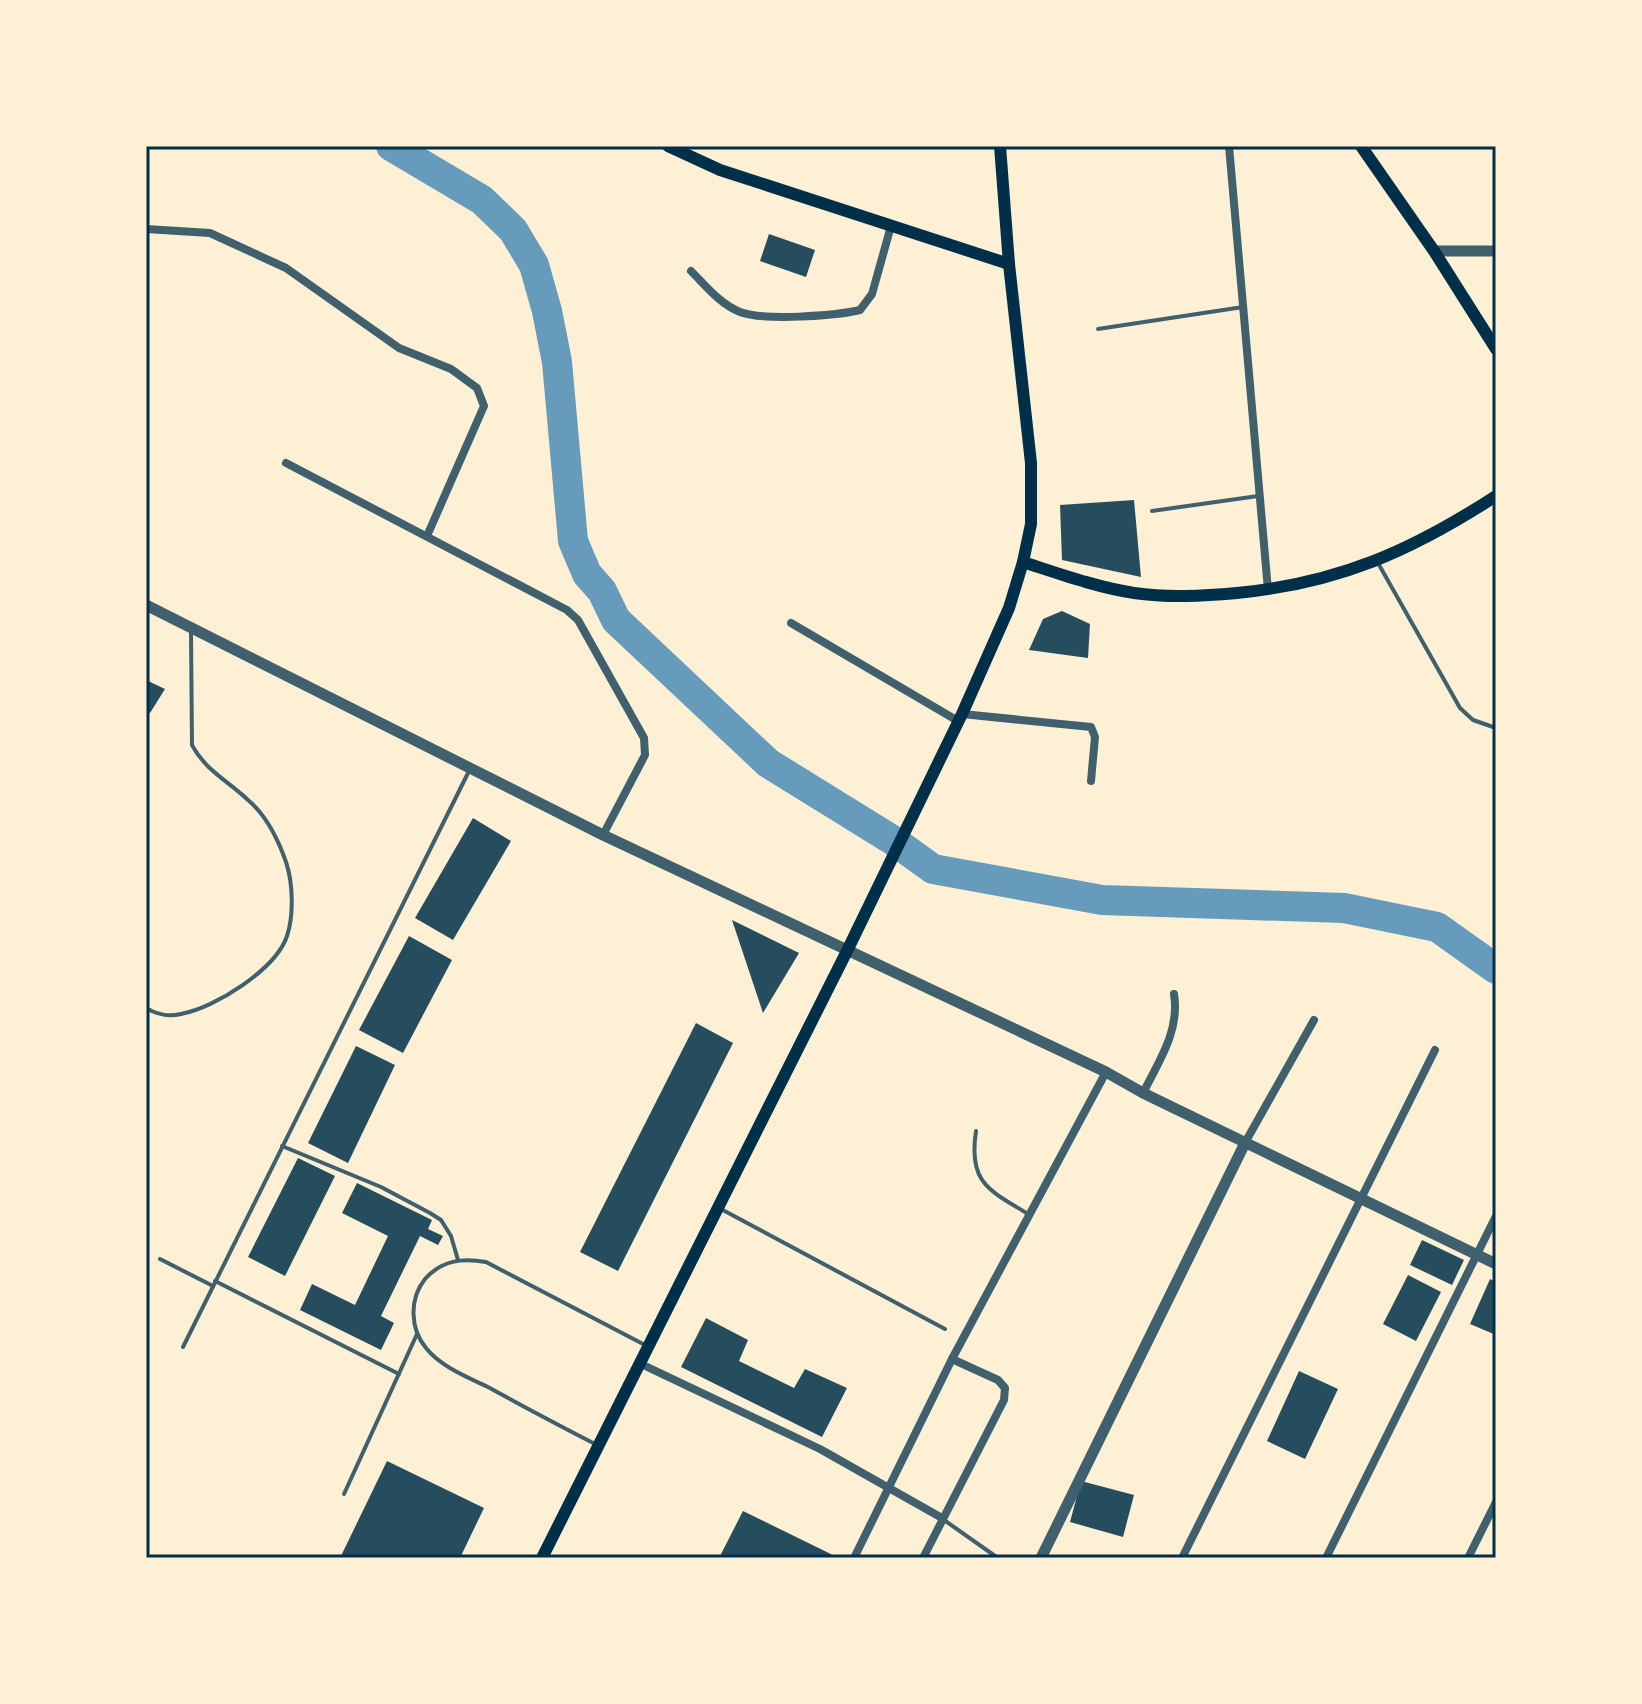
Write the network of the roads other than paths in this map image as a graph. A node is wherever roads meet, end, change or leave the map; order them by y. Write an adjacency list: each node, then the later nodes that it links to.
1 (668, 146): 5 (main road)
2 (1000, 146): 9 (main road)
3 (1229, 146): 11 (street)
4 (1361, 146): 7 (main road)
5 (891, 226): 9 (main road); 10 (street)
6 (146, 229): 18 (street)
7 (1434, 251): 8 (street); 13 (main road)
8 (1496, 251)
9 (1009, 264): 20 (main road)
10 (691, 271)
11 (1243, 307): 12 (lane); 15 (street)
12 (1098, 329)
13 (1496, 349)
14 (286, 463): 18 (street)
15 (1258, 496): 17 (lane); 21 (street)
16 (1496, 496): 19 (main road)
17 (1152, 511)
18 (427, 536): 29 (street)
19 (1377, 561): 21 (main road); 26 (lane)
20 (1023, 562): 21 (main road); 25 (main road)
21 (1268, 590)
22 (146, 605): 24 (street)
23 (791, 623): 25 (street)
24 (191, 627): 27 (street); 32 (lane)
25 (960, 717): 28 (street); 30 (main road)
26 (1496, 728)
27 (471, 767): 29 (street); 39 (lane)
28 (1091, 781)
29 (603, 835): 30 (street)
30 (847, 951): 35 (street); 41 (main road)
31 (1174, 994): 36 (street)
32 (146, 1008)
33 (1314, 1020): 38 (street)
34 (1435, 1050): 40 (street)
35 (1106, 1072): 36 (street); 42 (street)
36 (1143, 1093): 38 (street)
37 (976, 1131): 42 (lane)
38 (1246, 1141): 40 (street); 65 (street)
39 (282, 1146): 46 (lane); 48 (lane)
40 (1360, 1199): 44 (street); 66 (street)
41 (717, 1207): 49 (lane); 52 (main road)
42 (1030, 1216): 53 (street)
43 (1496, 1216): 44 (street)
44 (1478, 1254): 47 (street); 67 (street)
45 (160, 1259): 48 (lane)
46 (458, 1260): 50 (lane); 52 (lane)
47 (1496, 1264)
48 (214, 1284): 51 (lane); 55 (lane)
49 (945, 1329)
50 (417, 1334): 55 (lane); 56 (lane)
51 (183, 1347)
52 (648, 1347): 54 (main road)
53 (952, 1359): 57 (street); 60 (street)
54 (641, 1364): 56 (main road); 57 (street)
55 (399, 1374): 58 (lane)
56 (599, 1446): 61 (main road)
57 (890, 1488): 60 (street); 62 (street)
58 (344, 1494)
59 (1496, 1502): 68 (street)
60 (942, 1518): 63 (street); 64 (lane)
61 (542, 1558)
62 (854, 1558)
63 (923, 1558)
64 (998, 1558)
65 (1041, 1558)
66 (1182, 1558)
67 (1326, 1558)
68 (1468, 1558)

